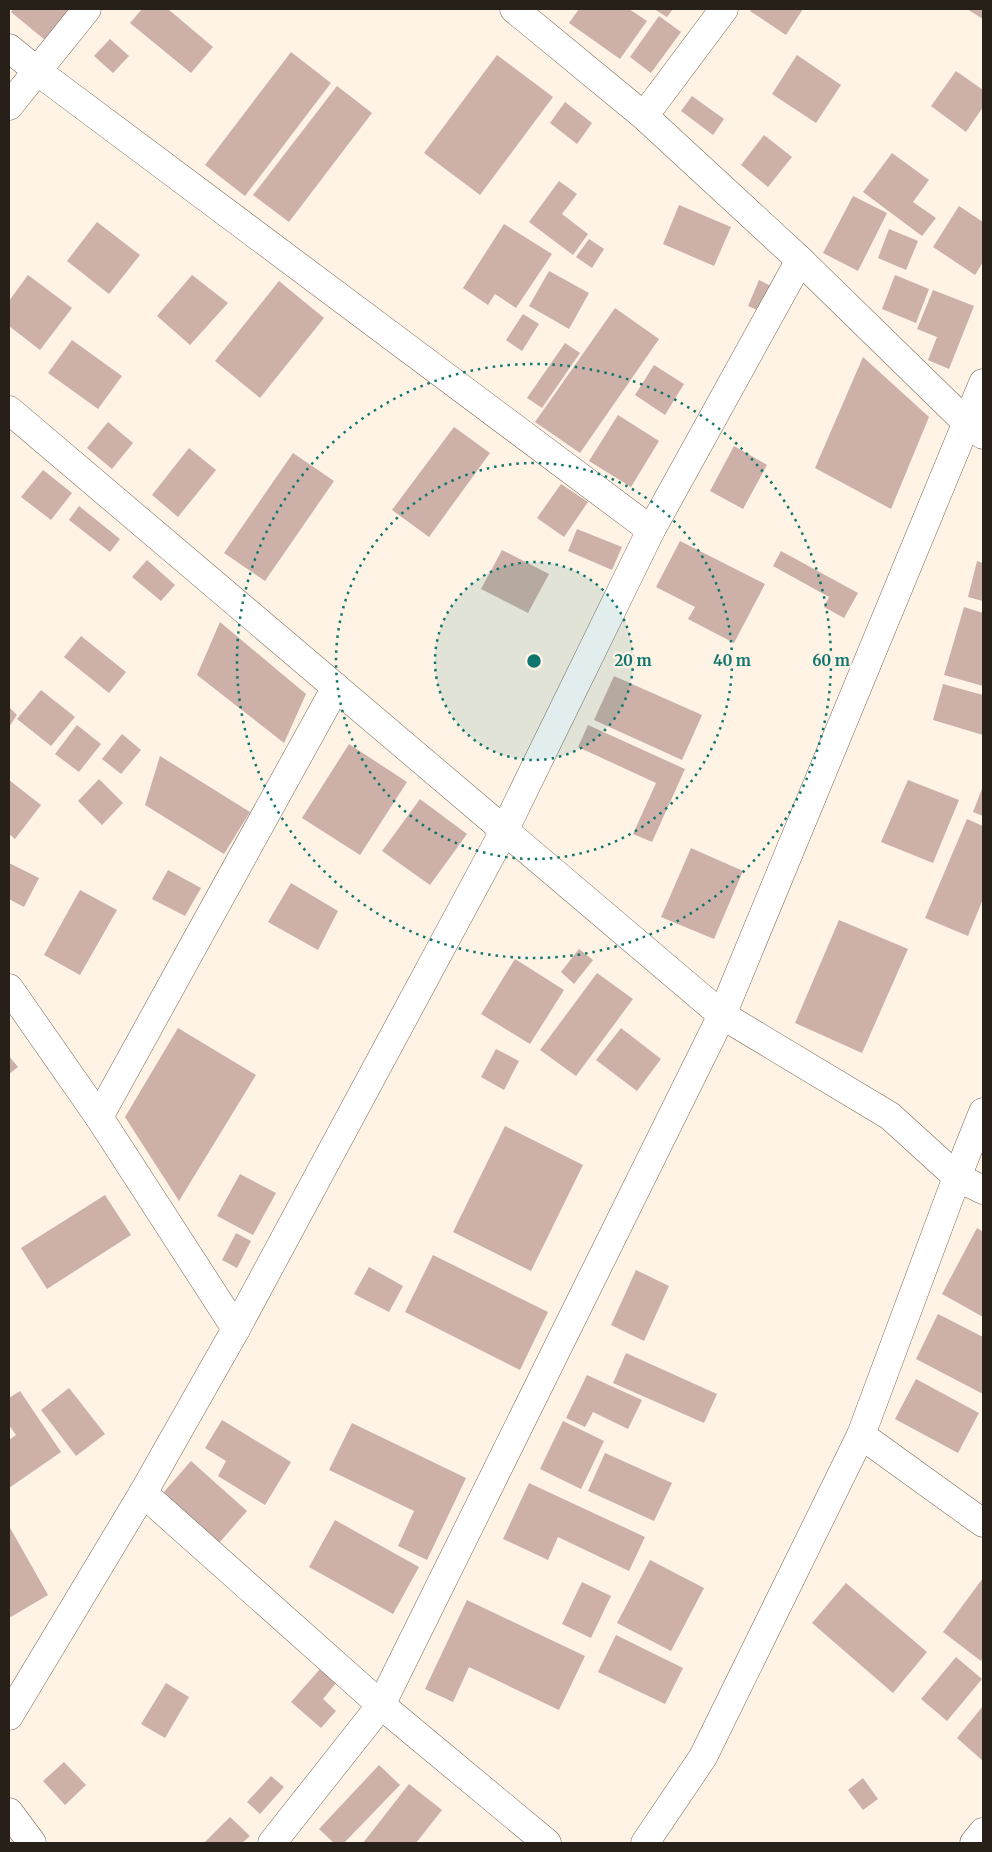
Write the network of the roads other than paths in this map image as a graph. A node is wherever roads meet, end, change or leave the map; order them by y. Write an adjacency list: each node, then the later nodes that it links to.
1 (87, 9): 5 (street)
2 (514, 9): 7 (street)
3 (724, 9): 7 (street)
4 (9, 48): 5 (street)
5 (37, 71): 6 (street); 12 (street)
6 (9, 106)
7 (644, 116): 8 (street)
8 (800, 260): 11 (street); 12 (street)
9 (983, 384): 11 (street)
10 (9, 410): 13 (street)
11 (975, 429): 16 (street)
12 (651, 530): 14 (street)
13 (336, 687): 14 (street); 18 (street)
14 (504, 830): 16 (street); 21 (street)
15 (9, 988): 18 (street)
16 (722, 1014): 19 (street); 25 (street)
17 (983, 1112): 19 (street)
18 (99, 1117): 21 (street)
19 (956, 1177): 20 (street); 22 (street)
20 (983, 1190)
21 (236, 1329): 23 (street)
22 (861, 1435): 24 (street); 32 (street)
23 (143, 1493): 25 (street); 26 (street)
24 (983, 1523)
25 (381, 1704): 30 (street); 31 (street)
26 (9, 1716)
27 (9, 1812): 29 (street)
28 (983, 1832): 33 (street)
29 (32, 1843)
30 (272, 1843)
31 (547, 1843)
32 (645, 1843)
33 (974, 1843)

